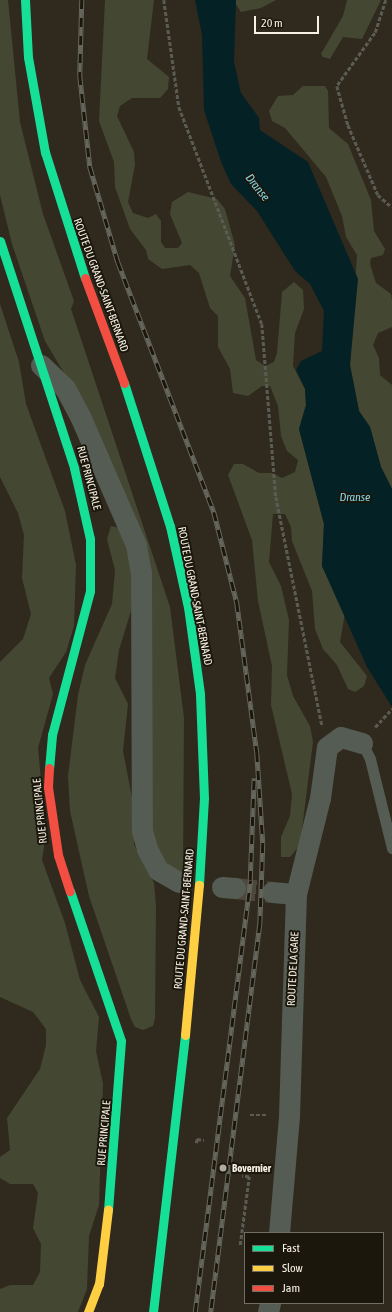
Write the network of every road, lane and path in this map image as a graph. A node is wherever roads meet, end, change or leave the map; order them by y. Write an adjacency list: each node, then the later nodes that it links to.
1 (25, 0): 18 (main road, ROUTE DU GRAND-SAINT-BERNARD)
2 (164, 0): 9 (path)
3 (386, 0): 4 (path)
4 (392, 207)
5 (0, 241): 6 (main road, RUE PRINCIPALE)
6 (41, 365): 11 (street); 17 (main road, RUE PRINCIPALE)
7 (392, 709): 8 (path)
8 (367, 737): 9 (street); 10 (lane)
9 (329, 744): 13 (street, ROUTE DE LA GARE)
10 (392, 848)
11 (179, 882)
12 (272, 892): 13 (street)
13 (296, 894): 15 (street, ROUTE DE LA GARE)
14 (242, 1176): 16 (path)
15 (279, 1232)
16 (240, 1245)
17 (88, 1312)
18 (153, 1312)

